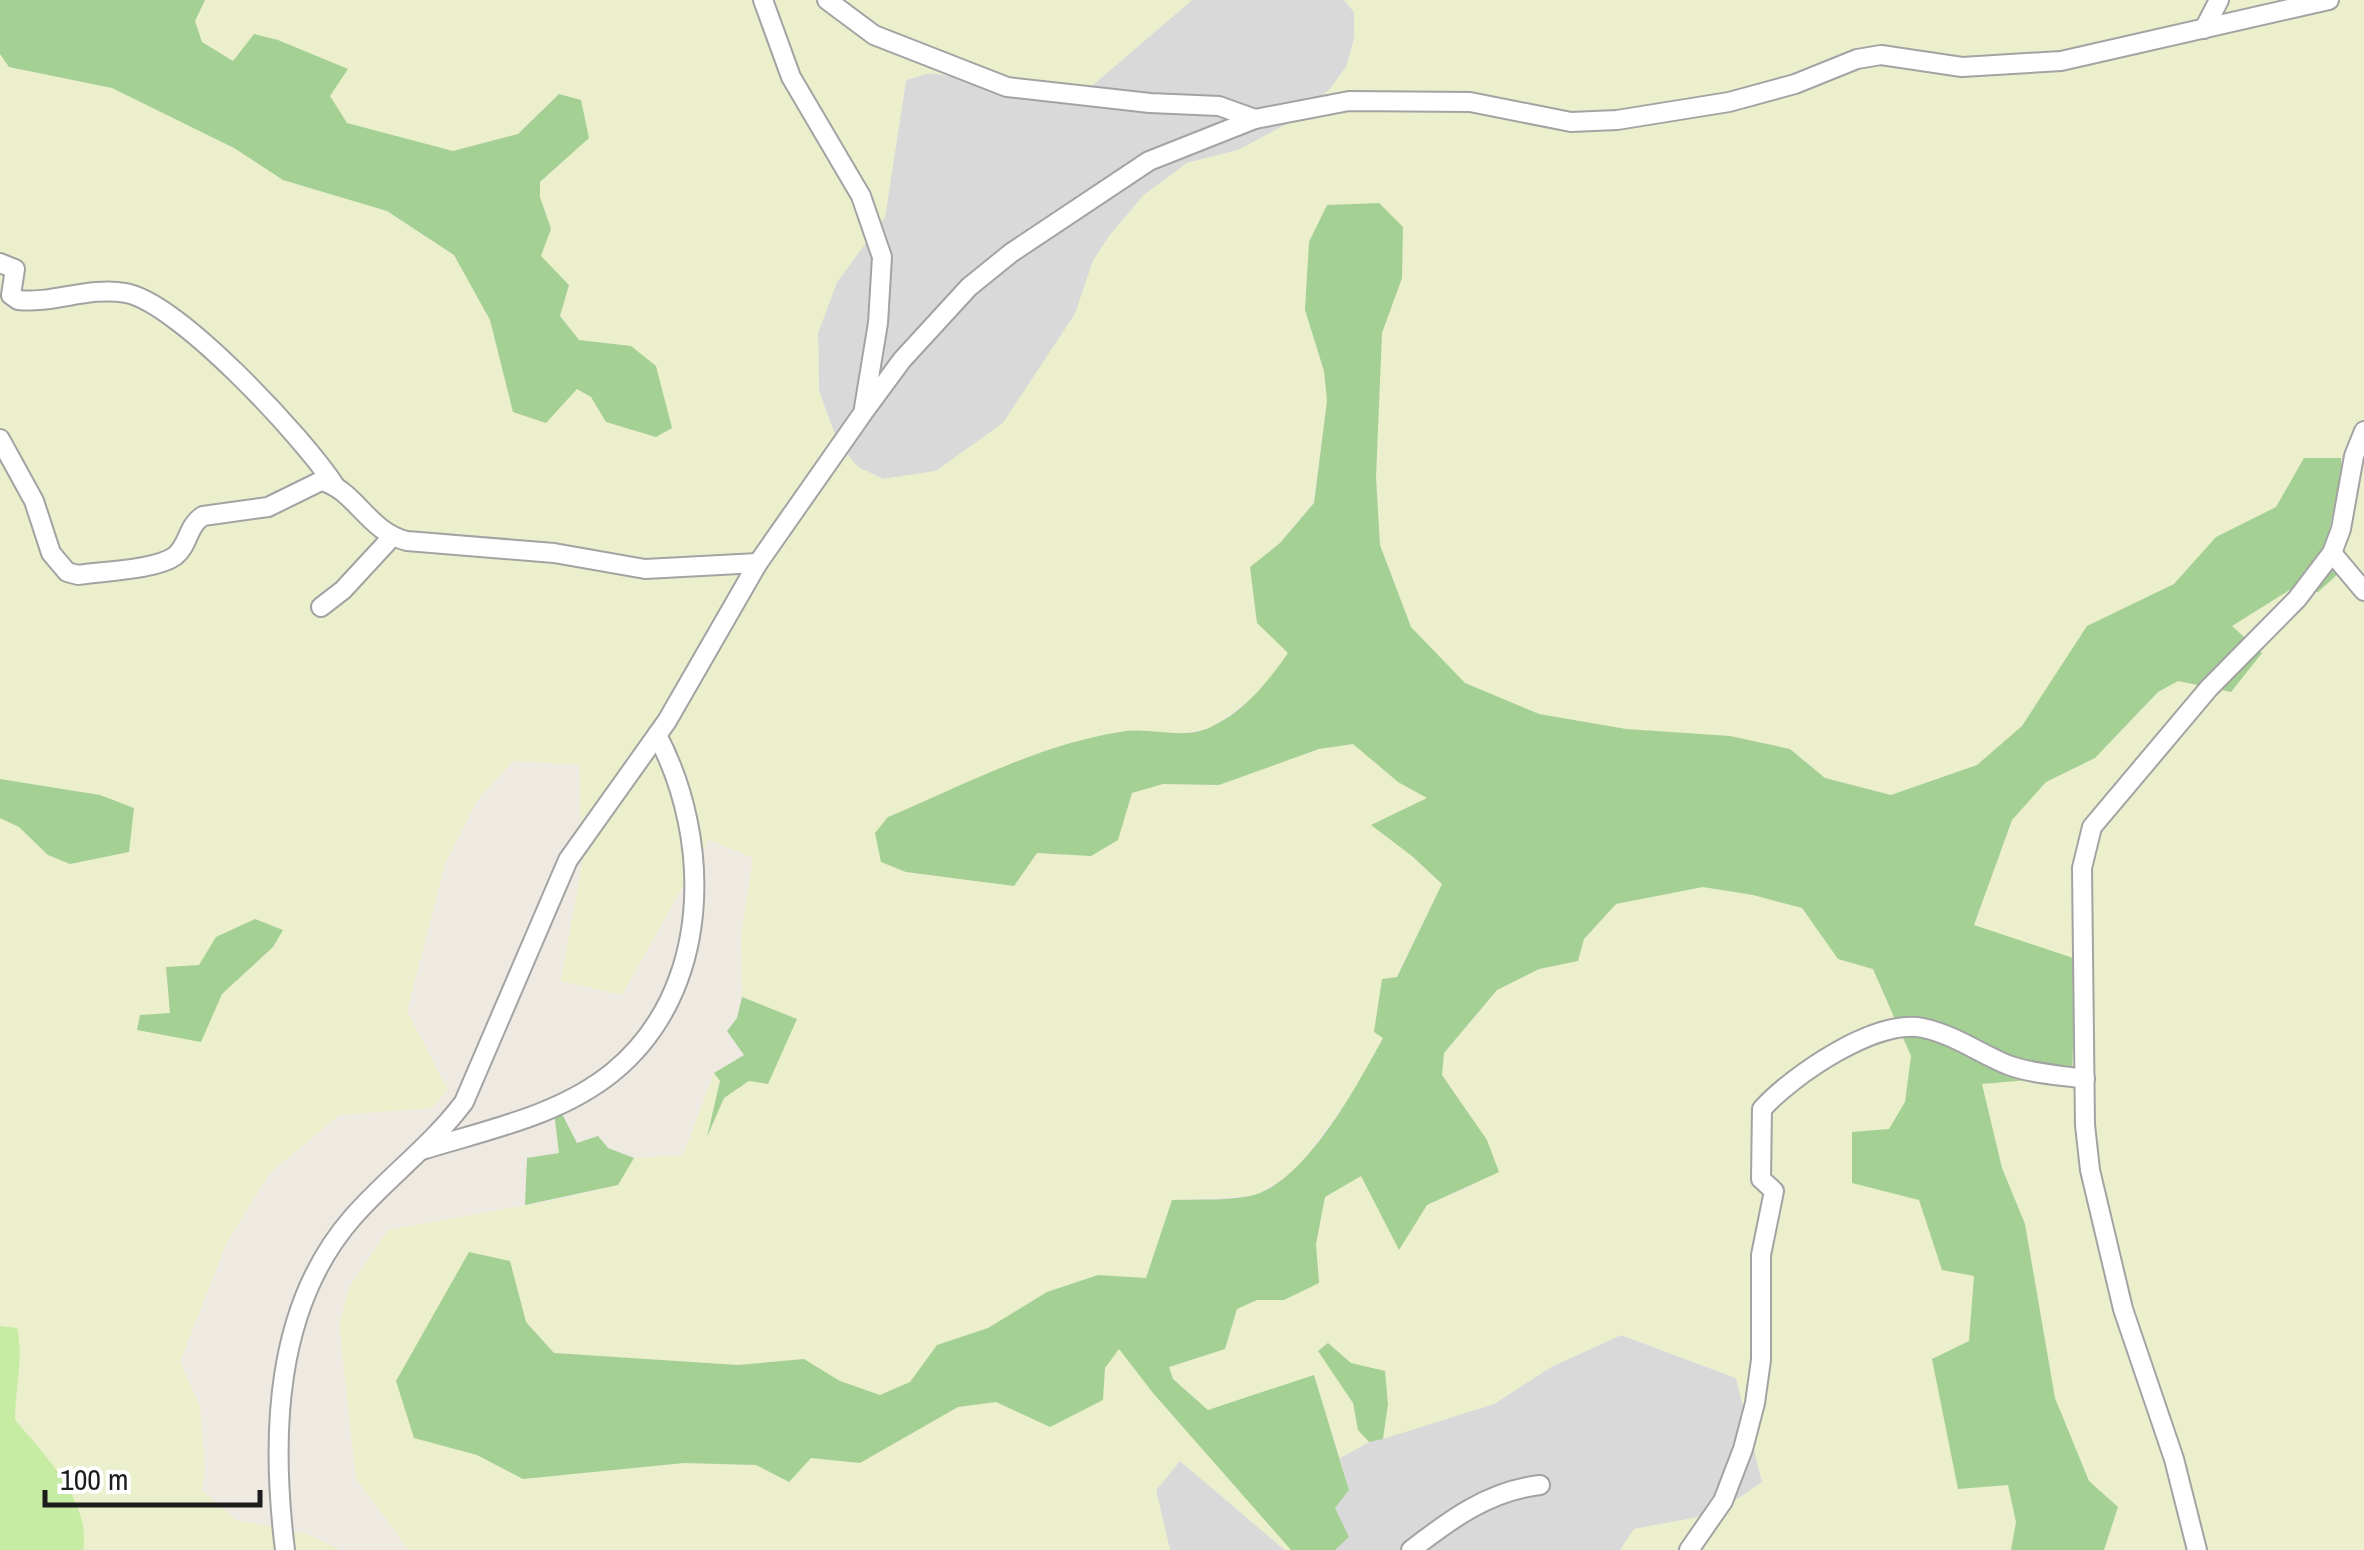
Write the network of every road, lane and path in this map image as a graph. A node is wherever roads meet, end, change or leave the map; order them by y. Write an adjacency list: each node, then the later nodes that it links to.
1 (762, 0): 8 (street)
2 (827, 0): 6 (street)
3 (2220, 0): 5 (street)
4 (2328, 0): 5 (street)
5 (2204, 29): 6 (street)
6 (1255, 118): 8 (street)
7 (0, 262): 11 (street)
8 (863, 413): 14 (street)
9 (2364, 431): 13 (street)
10 (0, 439): 11 (street)
11 (335, 486): 12 (street)
12 (392, 537): 14 (street); 16 (street)
13 (2332, 553): 15 (street); 18 (street)
14 (758, 562): 17 (street)
15 (2364, 591)
16 (321, 607)
17 (658, 735): 19 (street); 19 (street)
18 (2084, 1078): 23 (street); 24 (street)
19 (419, 1152): 21 (street)
20 (1540, 1485): 22 (street)
21 (286, 1550)
22 (1411, 1550)
23 (1689, 1550)
24 (2196, 1550)

